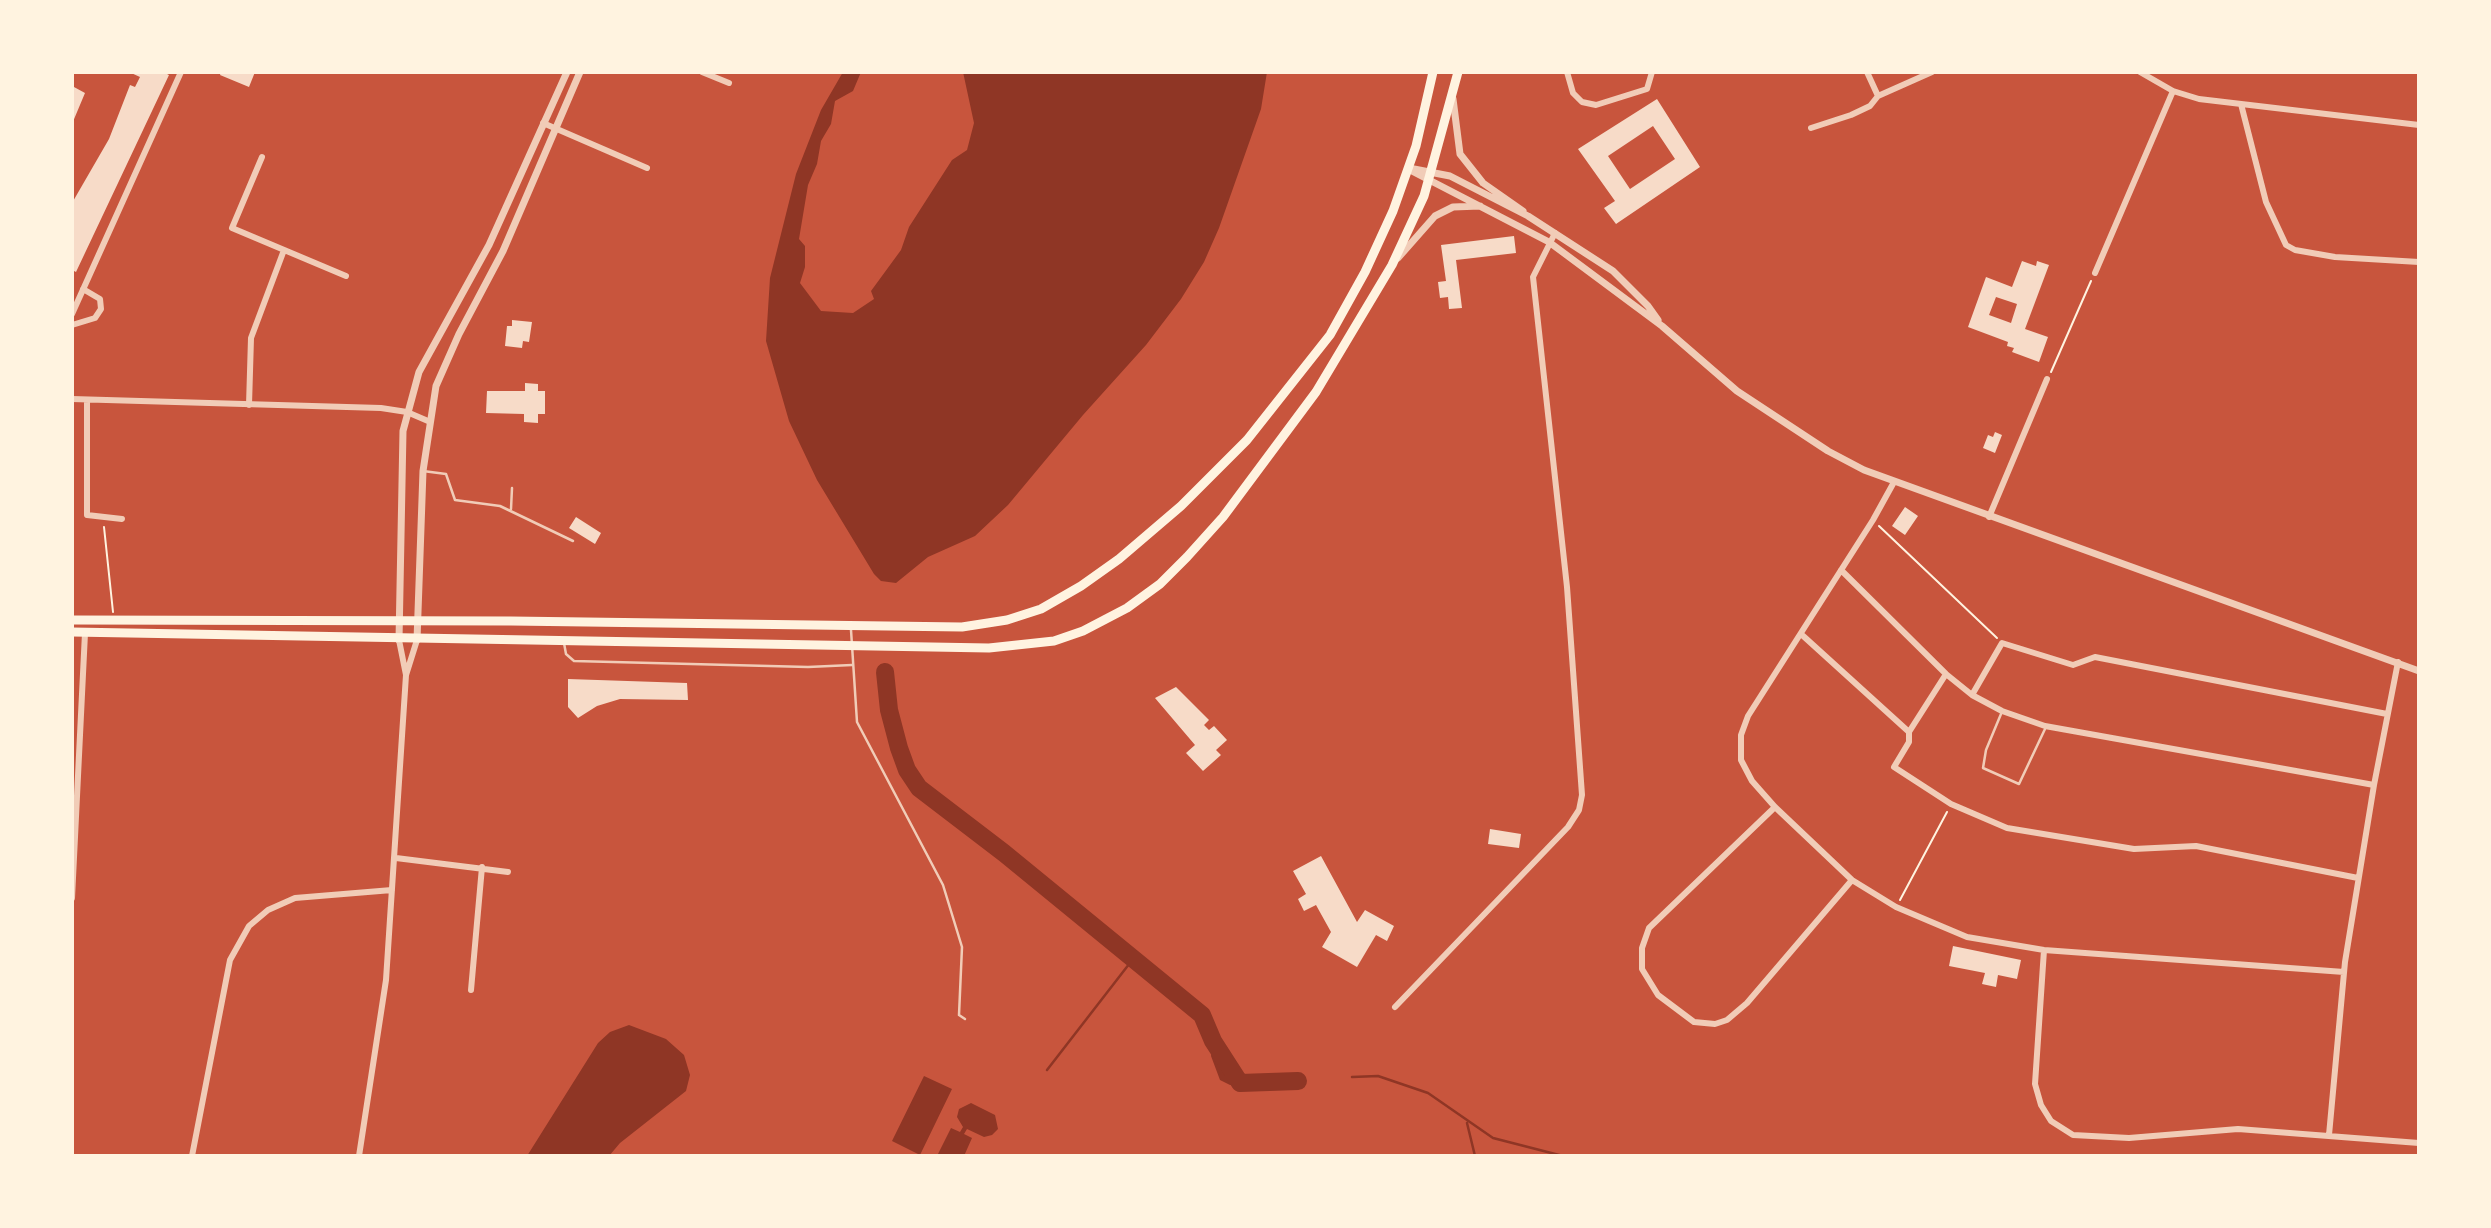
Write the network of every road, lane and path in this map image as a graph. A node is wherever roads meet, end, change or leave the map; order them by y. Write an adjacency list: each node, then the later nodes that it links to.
1 (181, 72): 36 (street)
2 (561, 72): 14 (street)
3 (567, 72): 14 (street)
4 (580, 72): 21 (street)
5 (702, 72): 13 (street)
6 (1433, 72): 25 (main road)
7 (1458, 72): 17 (main road)
8 (1567, 72): 9 (street)
9 (1652, 72)
10 (1867, 72): 16 (street)
11 (1932, 72): 16 (street)
12 (2140, 72): 15 (street)
13 (729, 83)
14 (559, 86): 19 (street)
15 (2173, 91): 18 (street); 34 (street)
16 (1878, 96): 22 (street)
17 (1453, 99): 26 (main road); 28 (street)
18 (2241, 104): 20 (street); 32 (street)
19 (543, 123): 21 (street); 44 (street)
20 (2419, 125)
21 (555, 128): 24 (street); 45 (street)
22 (1811, 128)
23 (262, 157): 31 (street)
24 (648, 169)
25 (1408, 169): 26 (street); 60 (main road)
26 (1431, 176): 27 (street); 28 (street); 33 (main road)
27 (1484, 206): 30 (street); 33 (street)
28 (1528, 216): 29 (street)
29 (1555, 233): 30 (street); 39 (street)
30 (1549, 242): 39 (street); 94 (street)
31 (284, 250): 35 (street); 43 (street)
32 (2419, 262)
33 (1392, 265): 68 (main road)
34 (2095, 273): 40 (path)
35 (346, 276)
36 (83, 289): 37 (street); 38 (street)
37 (72, 314)
38 (72, 325)
39 (1662, 326): 47 (street)
40 (2047, 379): 51 (street)
41 (72, 399): 42 (street)
42 (86, 400): 43 (street); 50 (street)
43 (249, 405): 44 (street)
44 (407, 412): 45 (street); 58 (street)
45 (428, 421): 46 (street)
46 (423, 471): 49 (lane); 59 (street)
47 (1894, 482): 51 (street); 53 (street)
48 (512, 488): 49 (lane)
49 (511, 510): 54 (lane)
50 (103, 516): 52 (street); 56 (path)
51 (1989, 517): 69 (street)
52 (122, 519)
53 (1873, 520): 55 (street); 67 (path)
54 (573, 541)
55 (1842, 570): 63 (street); 73 (street)
56 (113, 613)
57 (72, 620): 58 (main road)
58 (398, 622): 59 (main road); 64 (street)
59 (419, 622): 60 (main road); 65 (street)
60 (851, 626): 68 (lane)
61 (72, 632): 62 (main road)
62 (85, 633): 64 (main road); 83 (street)
63 (1801, 634): 78 (street); 81 (street)
64 (399, 640): 65 (main road); 72 (street)
65 (417, 640): 66 (main road); 72 (street)
66 (563, 640): 68 (main road); 70 (lane)
67 (2002, 643): 74 (street); 76 (street)
68 (851, 645): 70 (lane)
69 (2398, 663): 71 (street); 76 (street)
70 (852, 665): 95 (lane)
71 (2419, 671)
72 (406, 674): 82 (street)
73 (1946, 674): 74 (street); 78 (street)
74 (1972, 695): 75 (street)
75 (2002, 710): 77 (street); 77 (lane)
76 (2387, 714): 79 (street)
77 (2045, 726): 79 (street)
78 (1909, 732): 80 (street)
79 (2374, 785): 86 (street)
80 (1951, 804): 86 (street); 90 (path)
81 (1774, 807): 87 (street); 87 (street)
82 (396, 858): 84 (street); 88 (street)
83 (73, 866): 89 (street)
84 (482, 867): 85 (street); 93 (street)
85 (509, 872)
86 (2358, 878): 92 (street)
87 (1852, 880): 90 (street)
88 (392, 890): 98 (street); 99 (street)
89 (72, 898)
90 (1896, 907): 91 (street)
91 (2044, 950): 92 (street); 96 (street)
92 (2344, 972): 96 (street)
93 (471, 990)
94 (1395, 1007)
95 (965, 1019)
96 (2329, 1135): 97 (street)
97 (2419, 1143)
98 (192, 1156)
99 (359, 1156)

